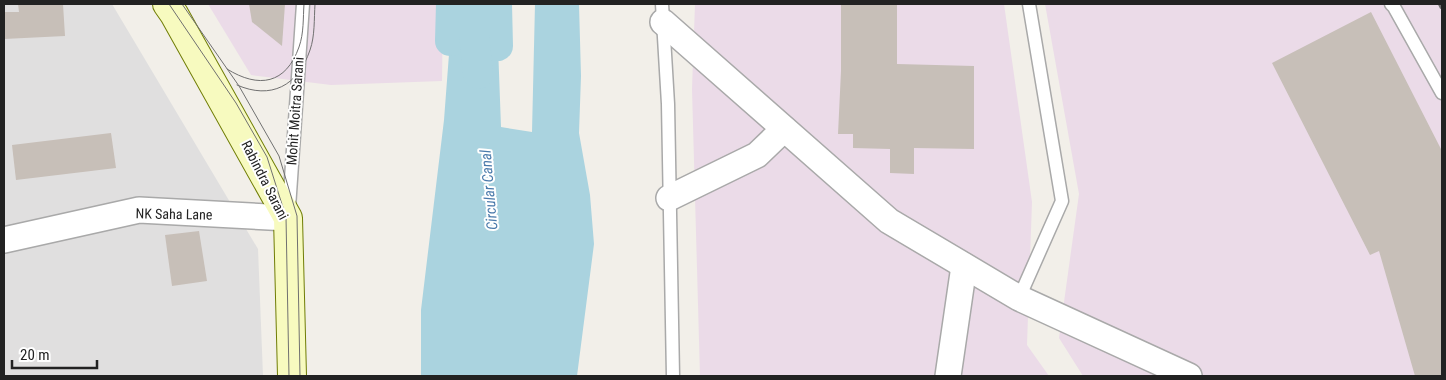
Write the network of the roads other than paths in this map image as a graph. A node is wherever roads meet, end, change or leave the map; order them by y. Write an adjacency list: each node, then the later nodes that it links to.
1 (167, 4): 9 (main road, Rabindra Sarani)
2 (303, 4): 9 (lane, Mohit Moitra Sarani)
3 (1029, 4): 12 (lane)
4 (1391, 4): 6 (lane)
5 (662, 13): 7 (street); 8 (lane)
6 (1442, 92)
7 (784, 129): 8 (street); 11 (street)
8 (669, 198): 14 (lane)
9 (288, 218): 10 (street, NK Saha Lane); 13 (main road, Rabindra Sarani)
10 (4, 240)
11 (964, 266): 12 (street); 15 (street)
12 (1019, 298): 16 (street)
13 (292, 376)
14 (673, 376)
15 (948, 376)
16 (1190, 376)

